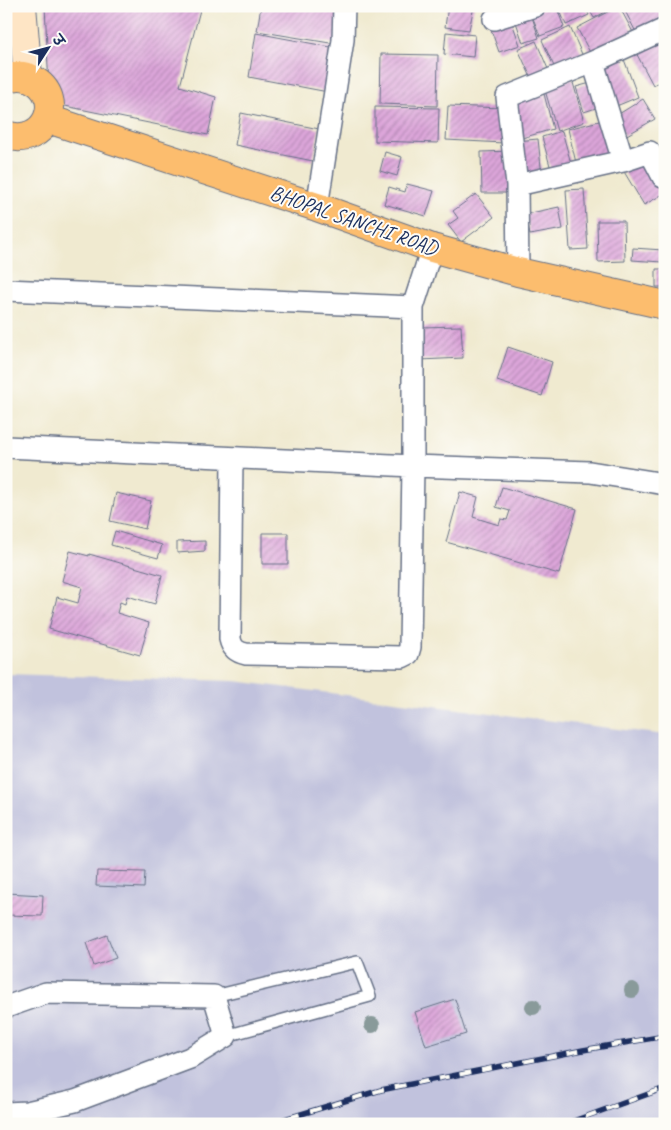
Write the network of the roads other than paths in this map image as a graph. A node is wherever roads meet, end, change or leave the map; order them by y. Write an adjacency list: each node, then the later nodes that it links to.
1 (22, 6): 7 (main road)
2 (344, 6): 13 (street)
3 (535, 6): 4 (street)
4 (494, 19)
5 (665, 29): 6 (street)
6 (593, 62): 10 (street); 12 (street)
7 (17, 78): 8 (main road)
8 (48, 119): 9 (main road); 13 (main road, BHOPAL SANCHI ROAD)
9 (6, 135)
10 (623, 161): 11 (street); 12 (street)
11 (663, 177)
12 (517, 185): 15 (street)
13 (317, 207): 14 (main road, BHOPAL SANCHI ROAD)
14 (432, 248): 15 (main road, BHOPAL SANCHI ROAD); 18 (street)
15 (518, 272): 17 (main road, BHOPAL SANCHI ROAD)
16 (6, 290): 18 (street)
17 (665, 305)
18 (414, 307): 21 (street)
19 (6, 447): 20 (street)
20 (232, 458): 21 (street); 21 (street)
21 (413, 466): 22 (street)
22 (665, 484)
23 (214, 996): 24 (street); 25 (street); 25 (lane)
24 (6, 1007)
25 (226, 1036): 26 (street)
26 (6, 1113)

